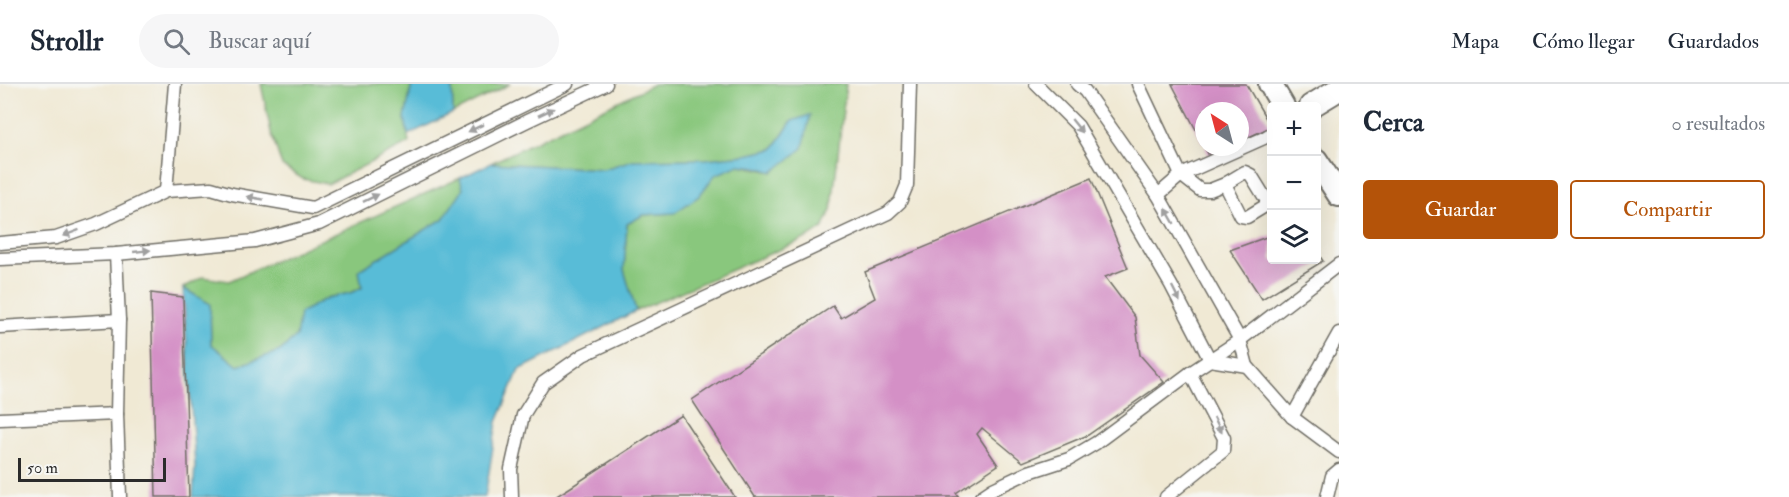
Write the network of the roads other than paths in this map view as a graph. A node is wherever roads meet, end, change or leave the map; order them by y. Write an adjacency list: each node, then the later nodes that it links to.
1 (175, 84): 16 (lane)
2 (567, 84): 16 (lane, one-way to 16)
3 (606, 84): 20 (lane, one-way to 3)
4 (910, 84): 36 (lane)
5 (1036, 84): 27 (lane, one-way to 27)
6 (1077, 84): 17 (lane)
7 (1138, 84): 14 (lane)
8 (1270, 84): 10 (street)
9 (1339, 89): 11 (street)
10 (1281, 102)
11 (1318, 102)
12 (1267, 136): 14 (lane)
13 (1321, 166): 18 (street)
14 (1181, 175): 15 (lane); 17 (lane)
15 (1226, 184)
16 (166, 191): 19 (lane, one-way to 19)
17 (1158, 195): 26 (lane, one-way to 17)
18 (1339, 195)
19 (0, 243)
20 (116, 254): 21 (lane); 23 (lane)
21 (0, 259)
22 (1339, 264): 26 (lane)
23 (119, 320): 24 (lane); 30 (lane)
24 (0, 327)
25 (1339, 333): 31 (lane)
26 (1240, 340): 27 (lane); 28 (lane)
27 (1210, 360): 28 (lane); 29 (lane)
28 (1247, 366): 31 (lane)
29 (1190, 373): 37 (lane); 38 (lane, one-way to 38)
30 (117, 414): 32 (lane); 35 (lane)
31 (1293, 417): 33 (lane)
32 (0, 419)
33 (1339, 452)
34 (1339, 470): 39 (lane)
35 (120, 497)
36 (512, 497)
37 (981, 497)
38 (1166, 497)
39 (1327, 497)

